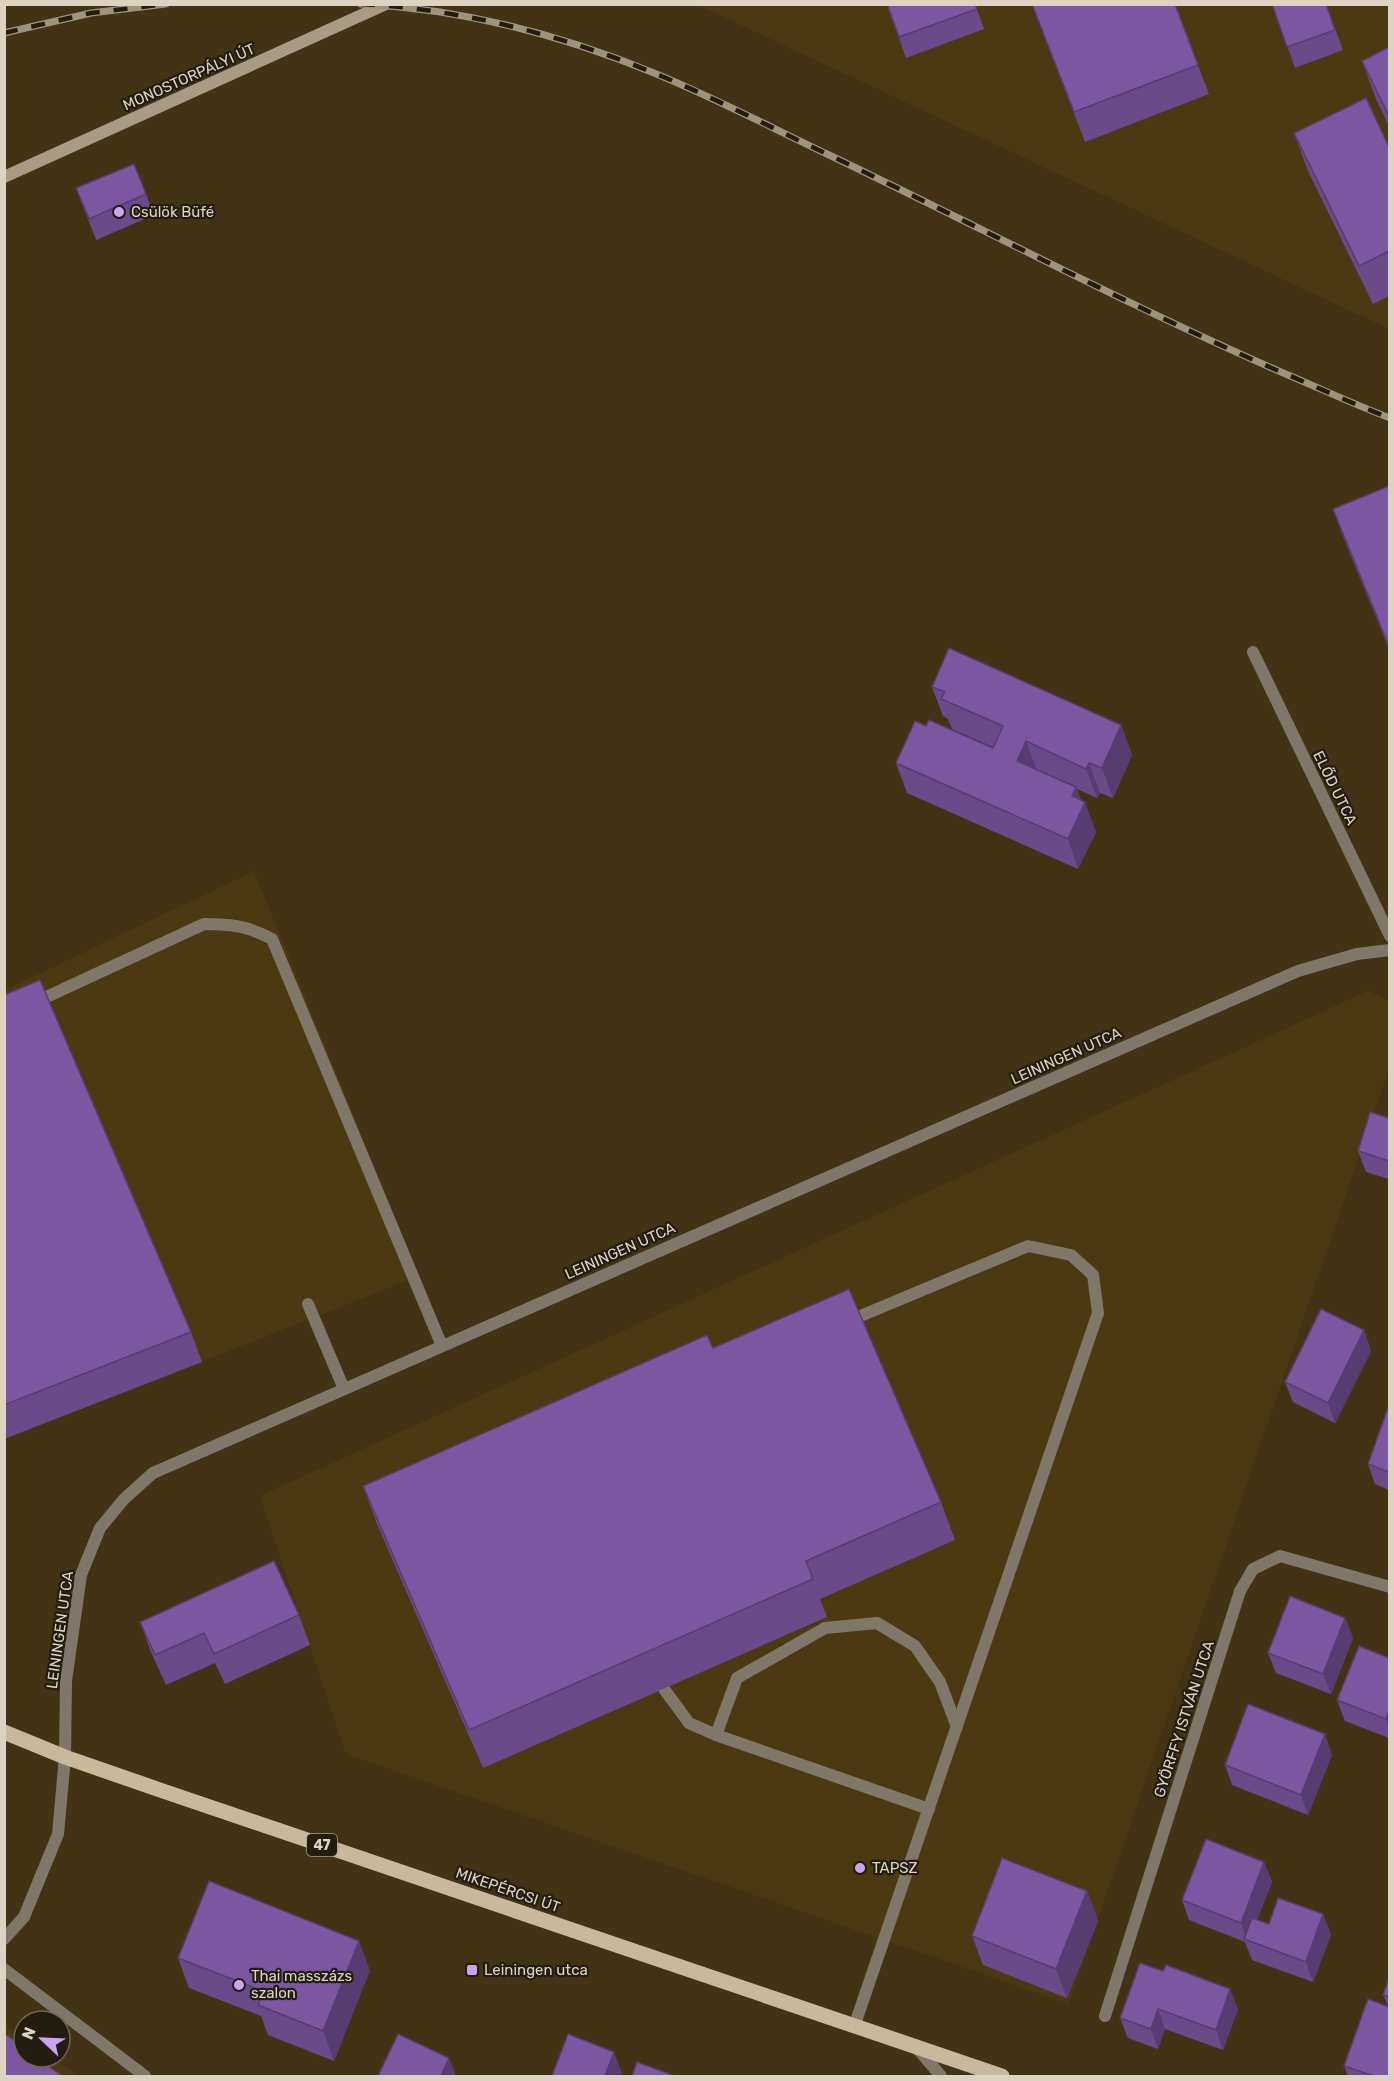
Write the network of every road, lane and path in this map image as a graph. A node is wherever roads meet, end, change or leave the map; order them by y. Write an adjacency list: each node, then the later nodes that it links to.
1 (386, 4): 2 (street, MONOSTORPÁLYI ÚT)
2 (4, 177)
3 (1253, 652): 4 (street, ELŐD UTCA)
4 (1389, 936)
5 (1389, 950): 9 (street, LEININGEN UTCA)
6 (42, 999): 9 (street)
7 (308, 1304): 10 (street)
8 (833, 1328): 13 (street)
9 (442, 1346): 10 (street, LEININGEN UTCA)
10 (344, 1389): 16 (street, LEININGEN UTCA)
11 (1389, 1587): 20 (street, GYÖRFFY ISTVÁN UTCA)
12 (664, 1689): 15 (street)
13 (957, 1726): 15 (street); 17 (street)
14 (4, 1732): 16 (main road, MIKEPÉRCSI ÚT / 47)
15 (716, 1735): 17 (street)
16 (65, 1757): 18 (street, LEININGEN UTCA); 21 (main road, MIKEPÉRCSI ÚT / 47)
17 (929, 1809): 21 (street)
18 (4, 1939)
19 (4, 1969): 23 (street)
20 (1105, 2016)
21 (854, 2027): 22 (main road, MIKEPÉRCSI ÚT / 47)
22 (917, 2048): 24 (street); 25 (main road, MIKEPÉRCSI ÚT / 47)
23 (145, 2076)
24 (941, 2076)
25 (1002, 2076)

